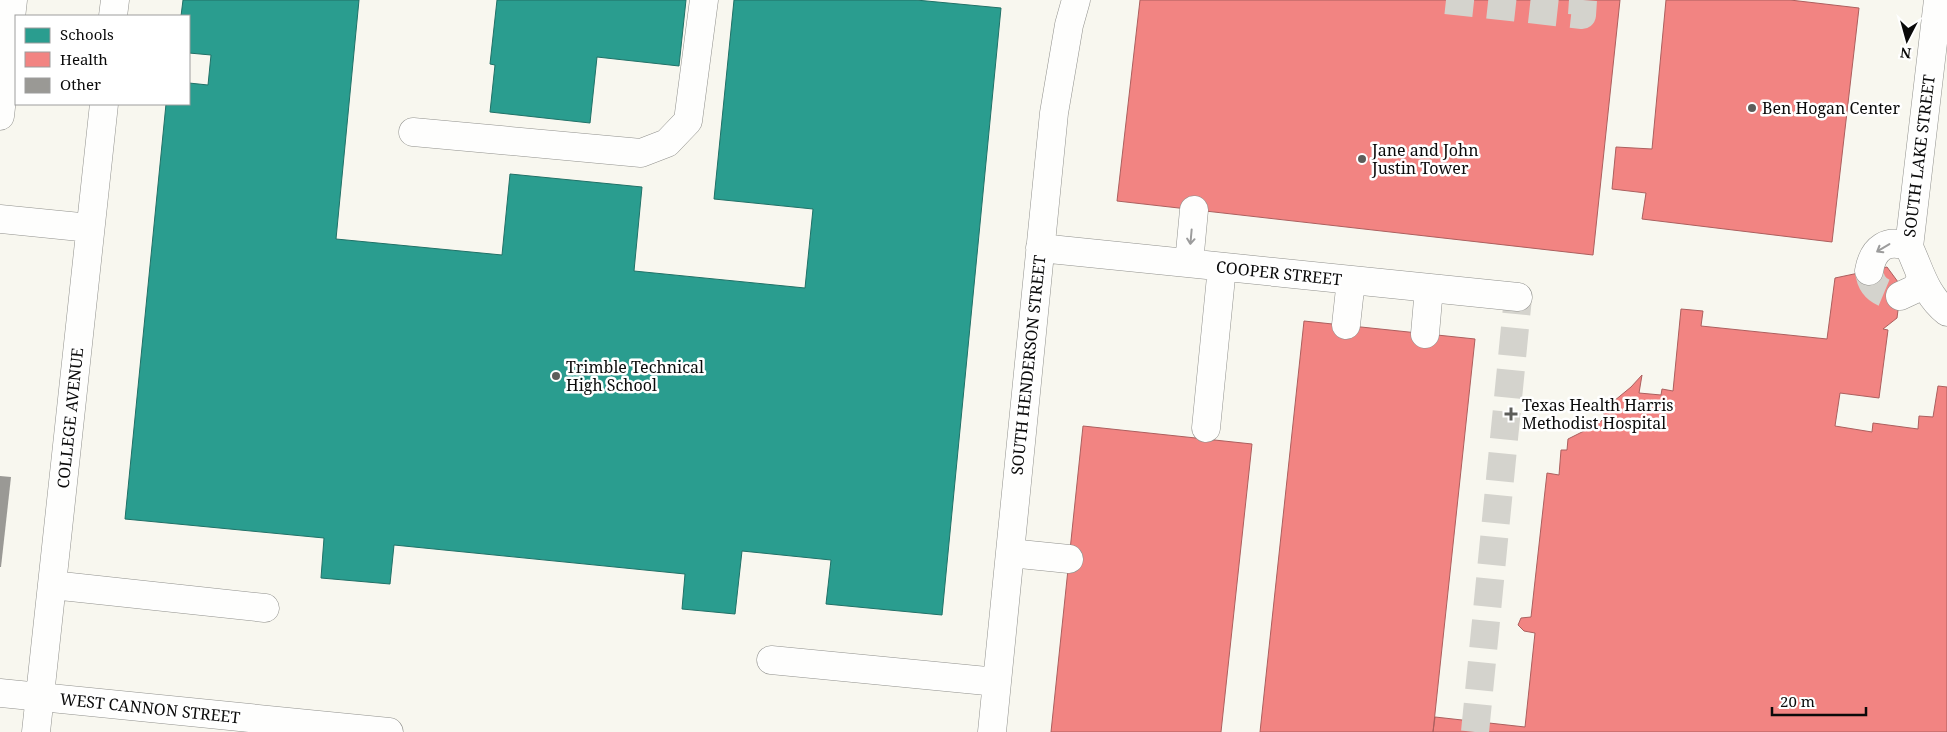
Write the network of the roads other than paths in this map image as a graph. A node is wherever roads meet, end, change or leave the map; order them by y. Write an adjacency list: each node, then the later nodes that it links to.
1 (13, 0): 8 (street)
2 (115, 0): 6 (street)
3 (704, 0): 9 (street)
4 (1076, 0): 14 (street, SOUTH HENDERSON STREET)
5 (1938, 0): 13 (street, SOUTH LAKE STREET)
6 (113, 15)
7 (104, 105): 12 (street, COLLEGE AVENUE)
8 (0, 116)
9 (413, 132)
10 (1194, 210): 15 (street, one-way to 15)
11 (0, 219): 12 (street)
12 (90, 228): 29 (street, COLLEGE AVENUE)
13 (1909, 247): 17 (street, one-way to 17); 18 (street, SOUTH LAKE STREET)
14 (1040, 248): 15 (street, COOPER STREET); 27 (street, SOUTH HENDERSON STREET)
15 (1189, 263): 16 (street, COOPER STREET)
16 (1222, 267): 19 (street, COOPER STREET); 26 (street)
17 (1869, 271)
18 (1921, 279): 21 (street); 23 (street)
19 (1351, 280): 20 (street, COOPER STREET); 24 (street)
20 (1429, 288): 22 (street, COOPER STREET); 25 (street)
21 (1900, 296)
22 (1518, 297)
23 (1947, 312)
24 (1346, 325)
25 (1425, 334)
26 (1206, 428)
27 (1010, 553): 28 (street); 32 (street, SOUTH HENDERSON STREET)
28 (1069, 559)
29 (52, 584): 30 (street); 34 (street, COLLEGE AVENUE)
30 (265, 608)
31 (772, 660): 32 (street)
32 (998, 682): 37 (street, SOUTH HENDERSON STREET)
33 (0, 694): 34 (street, WEST CANNON STREET)
34 (40, 697): 35 (street, COLLEGE AVENUE); 36 (street, WEST CANNON STREET)
35 (36, 732)
36 (389, 732)
37 (992, 732)

